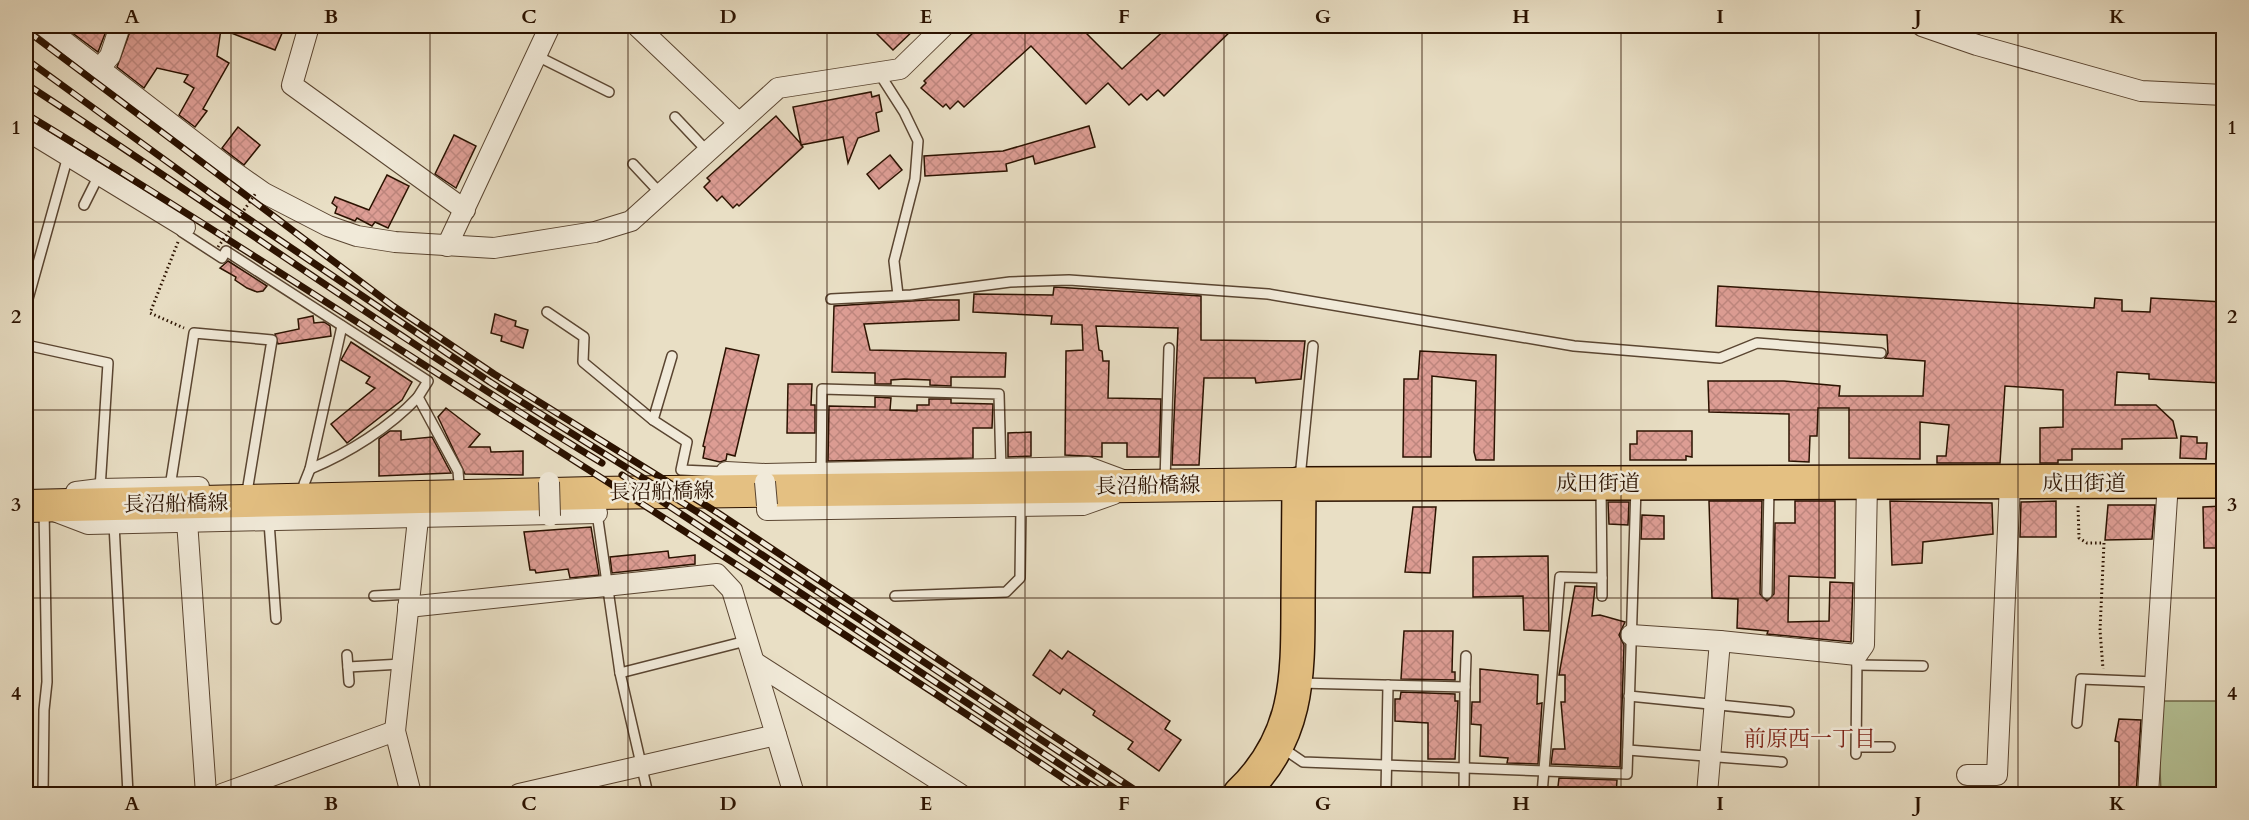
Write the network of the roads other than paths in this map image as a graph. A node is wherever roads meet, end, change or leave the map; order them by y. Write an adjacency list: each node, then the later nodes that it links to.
1 (44, 26): 9 (street)
2 (120, 26): 9 (street)
3 (309, 26): 22 (street)
4 (550, 26): 8 (street)
5 (637, 26): 14 (street)
6 (944, 26): 10 (street)
7 (1922, 26): 12 (street)
8 (537, 56): 11 (lane); 22 (street)
9 (99, 69): 24 (street)
10 (879, 73): 14 (street); 25 (lane)
11 (609, 92)
12 (2223, 95)
13 (675, 117): 16 (lane)
14 (739, 123): 16 (street)
15 (26, 130): 17 (street)
16 (708, 152): 20 (street)
17 (68, 156): 19 (street); 27 (lane)
18 (633, 164): 20 (lane)
19 (99, 175): 21 (lane); 23 (street)
20 (661, 194): 24 (street)
21 (84, 205)
22 (465, 210): 24 (street)
23 (183, 230): 29 (lane)
24 (447, 246)
25 (898, 295): 26 (lane); 33 (lane)
26 (831, 299)
27 (26, 306)
28 (547, 312): 36 (lane)
29 (342, 326): 35 (lane); 40 (lane)
30 (26, 345): 54 (lane)
31 (1313, 346): 50 (lane)
32 (1168, 348): 52 (lane)
33 (1881, 353)
34 (672, 356): 36 (lane)
35 (418, 397): 40 (lane); 45 (lane)
36 (653, 420): 38 (lane)
37 (1001, 468): 39 (street); 39 (lane); 52 (street)
38 (726, 472): 41 (street)
39 (821, 473): 41 (street)
40 (307, 477): 45 (street); 51 (street)
41 (765, 478): 56 (street, bridge)
42 (1769, 482): 47 (highway, 成田街道); 48 (highway, 成田街道); 65 (lane)
43 (2168, 482): 44 (highway, 成田街道); 49 (highway, 成田街道); 83 (street)
44 (2223, 482)
45 (459, 483): 58 (street, bridge)
46 (1601, 483): 47 (highway, 成田街道); 50 (highway, 成田街道); 63 (lane)
47 (1636, 483): 71 (lane)
48 (1867, 483): 49 (highway, 成田街道); 76 (street)
49 (2010, 483): 102 (street)
50 (1299, 484): 52 (main road, 長沼船橋線); 84 (highway)
51 (249, 486): 53 (street); 53 (lane)
52 (1152, 486): 55 (main road, 長沼船橋線); 56 (street)
53 (170, 487): 54 (street)
54 (100, 489): 55 (street)
55 (34, 506): 62 (street); 105 (lane)
56 (1021, 507): 67 (lane)
57 (597, 513): 58 (street); 64 (lane)
58 (550, 516): 59 (street)
59 (417, 519): 61 (street); 69 (street)
60 (188, 521): 61 (street); 62 (street); 107 (street)
61 (269, 522): 70 (lane)
62 (114, 524): 106 (lane)
63 (1602, 578): 68 (lane); 101 (lane)
64 (606, 586): 69 (street); 72 (street); 81 (lane)
65 (1767, 594)
66 (374, 596): 69 (lane)
67 (896, 596)
68 (1602, 596)
69 (409, 601): 78 (street)
70 (276, 619)
71 (1631, 635): 73 (street); 87 (lane)
72 (746, 641): 77 (street); 81 (lane)
73 (1720, 641): 76 (street); 88 (street)
74 (347, 655): 80 (lane)
75 (1466, 656): 86 (lane)
76 (1857, 660): 79 (lane); 94 (lane)
77 (754, 662): 92 (street); 113 (street)
78 (403, 664): 80 (lane); 91 (street)
79 (1923, 666)
80 (348, 667): 82 (lane)
81 (620, 673): 99 (lane)
82 (349, 682)
83 (2155, 682): 90 (lane); 118 (street)
84 (1296, 683): 85 (lane); 93 (highway)
85 (1388, 685): 86 (lane); 98 (lane)
86 (1465, 687): 100 (lane)
87 (1629, 696): 88 (lane); 95 (lane)
88 (1714, 705): 89 (lane); 96 (street)
89 (1789, 712)
90 (2077, 723)
91 (396, 731): 103 (street); 109 (street)
92 (776, 735): 99 (street); 112 (street)
93 (1279, 746): 98 (lane); 104 (highway)
94 (1890, 747)
95 (1628, 750): 96 (lane); 101 (lane)
96 (1709, 757): 97 (lane); 117 (street)
97 (1782, 762)
98 (1387, 764): 100 (lane); 114 (lane)
99 (642, 767): 110 (street); 111 (lane)
100 (1465, 768): 101 (lane); 115 (lane)
101 (1542, 771): 116 (lane)
102 (1967, 775)
103 (243, 791): 108 (street)
104 (1249, 791)
105 (44, 795)
106 (128, 795)
107 (206, 795)
108 (222, 795)
109 (411, 795)
110 (519, 795)
111 (648, 795)
112 (794, 795)
113 (960, 795)
114 (1386, 795)
115 (1464, 795)
116 (1542, 795)
117 (1707, 795)
118 (2148, 795)

